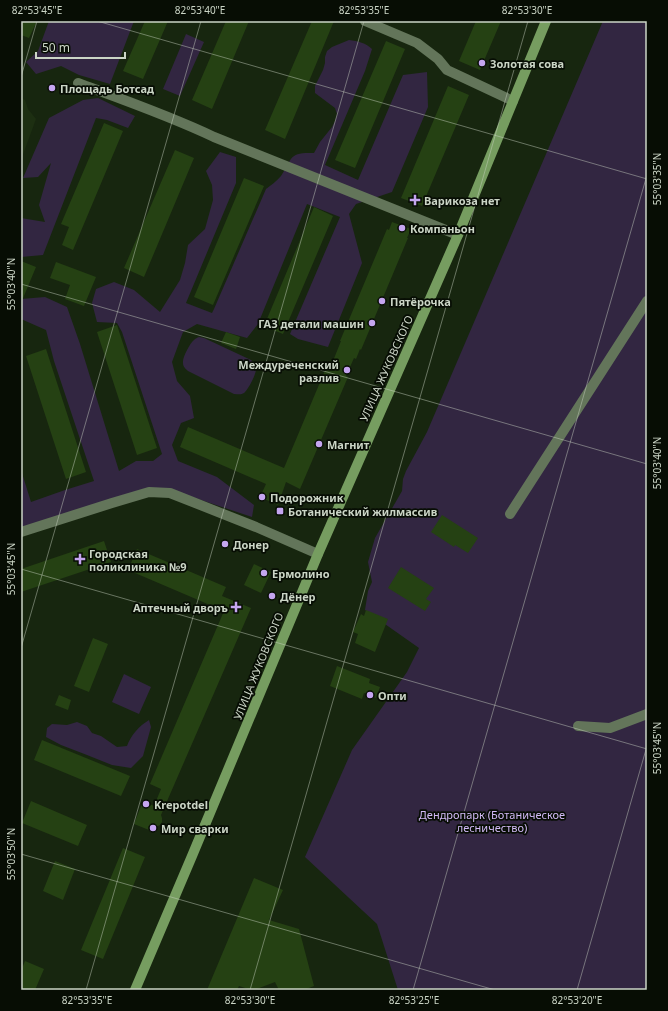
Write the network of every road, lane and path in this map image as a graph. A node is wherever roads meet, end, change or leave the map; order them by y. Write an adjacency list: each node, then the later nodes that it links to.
1 (365, 21): 4 (street)
2 (546, 21): 4 (main road, УЛИЦА ЖУКОВСКОГО)
3 (78, 83): 5 (street)
4 (513, 101): 5 (main road, УЛИЦА ЖУКОВСКОГО)
5 (458, 235): 9 (main road, УЛИЦА ЖУКОВСКОГО)
6 (647, 301): 7 (street)
7 (510, 514)
8 (21, 532): 9 (street)
9 (318, 554): 12 (main road, УЛИЦА ЖУКОВСКОГО)
10 (647, 714): 11 (street)
11 (578, 726)
12 (135, 990)

